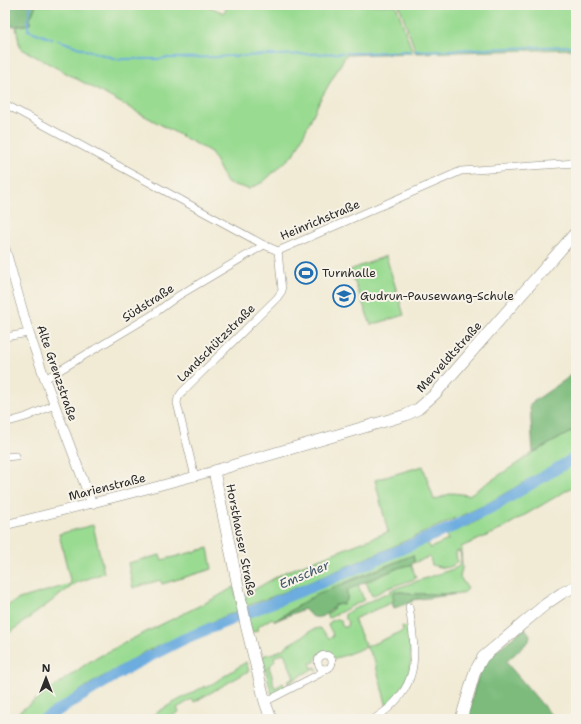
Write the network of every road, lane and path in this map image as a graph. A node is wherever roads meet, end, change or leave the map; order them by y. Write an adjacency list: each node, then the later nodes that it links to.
1 (5, 104): 4 (street, Heinrichstraße)
2 (576, 163): 6 (street, Heinrichstraße)
3 (576, 232): 14 (main road, Merveldtstraße)
4 (264, 244): 6 (street, Heinrichstraße); 9 (street, Südstraße)
5 (5, 248): 7 (street, Alte Grenzstraße)
6 (278, 250): 15 (street, Landschützstraße)
7 (29, 333): 8 (street); 9 (street, Alte Grenzstraße)
8 (5, 337)
9 (44, 379): 10 (street, Alte Grenzstraße)
10 (54, 405): 11 (street); 16 (street, Alte Grenzstraße)
11 (5, 423)
12 (16, 456): 13 (street)
13 (5, 458)
14 (214, 471): 15 (street, Marienstraße); 21 (main road, Horsthauser Straße)
15 (195, 477): 16 (street, Marienstraße)
16 (92, 504): 17 (street, Marienstraße)
17 (5, 525)
18 (576, 586): 24 (main road)
19 (409, 607): 23 (street)
20 (325, 669): 21 (street)
21 (264, 702): 22 (main road, Horsthauser Straße)
22 (271, 719)
23 (374, 719)
24 (461, 719)

